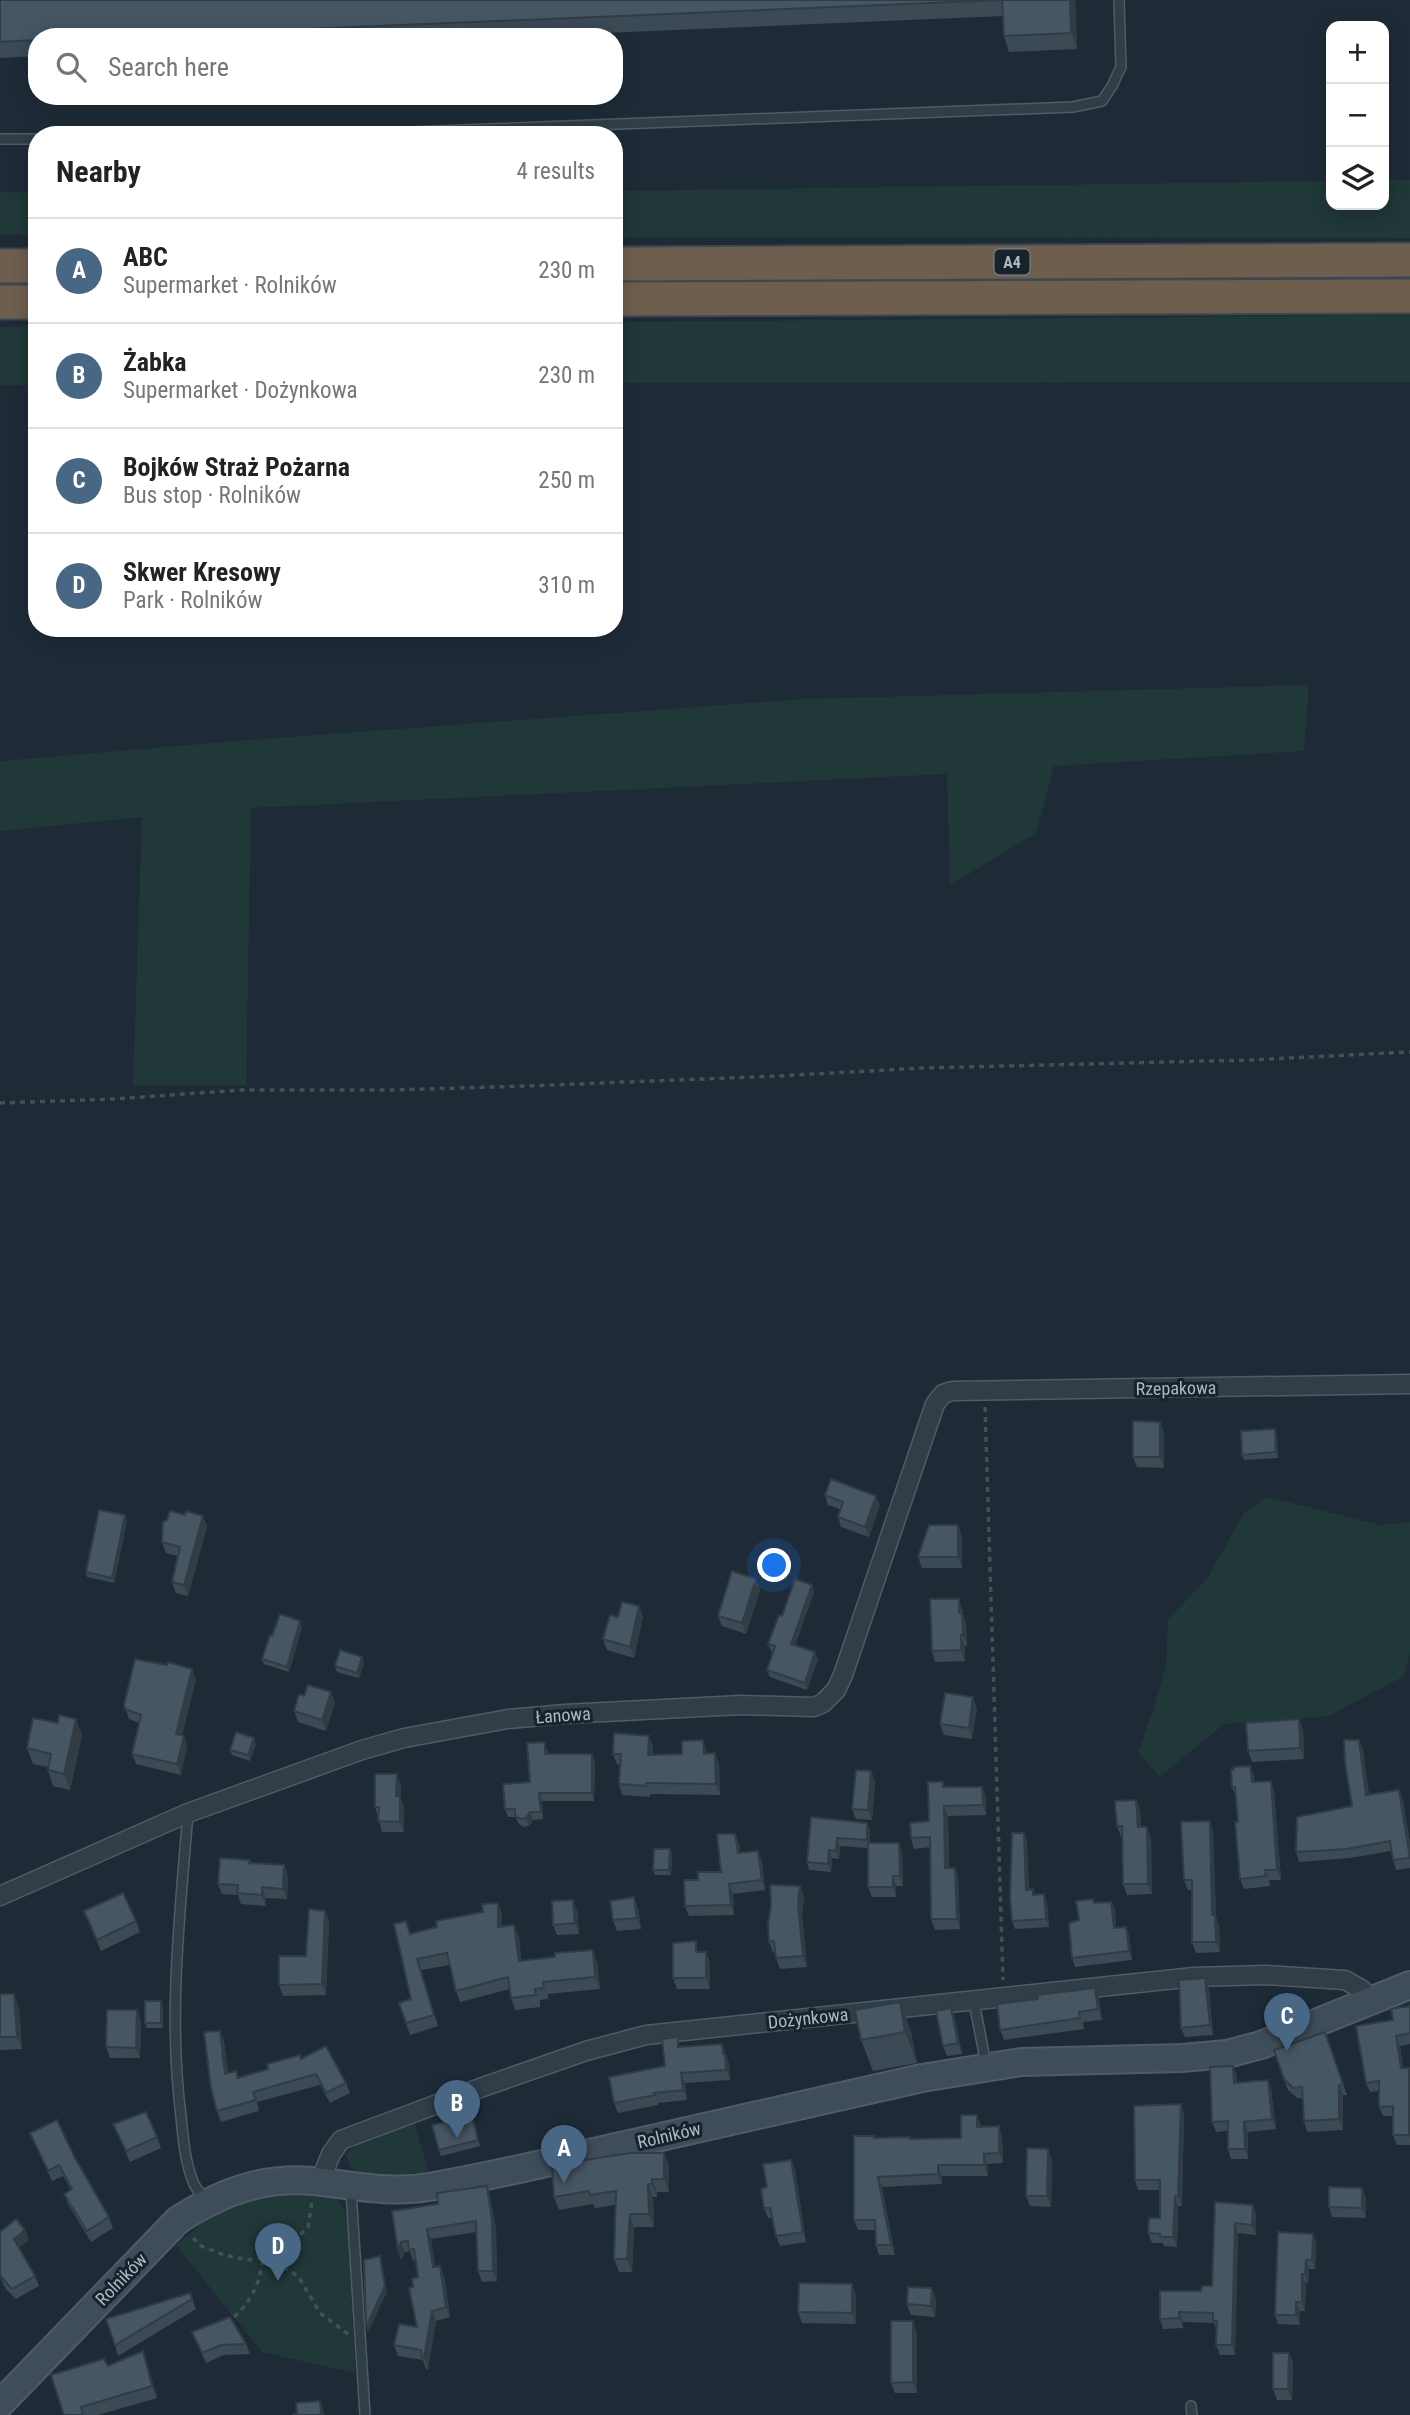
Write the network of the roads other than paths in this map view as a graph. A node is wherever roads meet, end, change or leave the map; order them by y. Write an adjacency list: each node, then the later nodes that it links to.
1 (1119, 0): 2 (lane)
2 (567, 126)
3 (0, 139): 4 (lane)
4 (28, 139)
5 (1410, 260): 7 (highway, A4)
6 (623, 264): 7 (highway, A4)
7 (687, 264): 10 (lane)
8 (0, 266): 9 (highway)
9 (28, 266)
10 (623, 270)
11 (623, 293): 14 (lane)
12 (1410, 296): 14 (highway, A4)
13 (623, 299): 14 (highway, A4)
14 (689, 299)
15 (0, 302): 16 (highway)
16 (28, 302)
17 (1410, 1384): 18 (street, Rzepakowa)
18 (943, 1394): 19 (street, Łanowa)
19 (188, 1813): 20 (street, Łanowa); 27 (lane)
20 (0, 1896)
21 (1410, 1985): 22 (street, Rolników)
22 (1373, 2000): 23 (street, Dożynkowa); 24 (street, Rolników)
23 (974, 2002): 24 (lane); 26 (street, Dożynkowa)
24 (987, 2066): 25 (street, Rolników)
25 (351, 2186): 26 (street, Rolników); 29 (lane)
26 (316, 2188): 27 (street, Rolników)
27 (207, 2202): 28 (street, Rolników)
28 (0, 2404)
29 (365, 2415)

